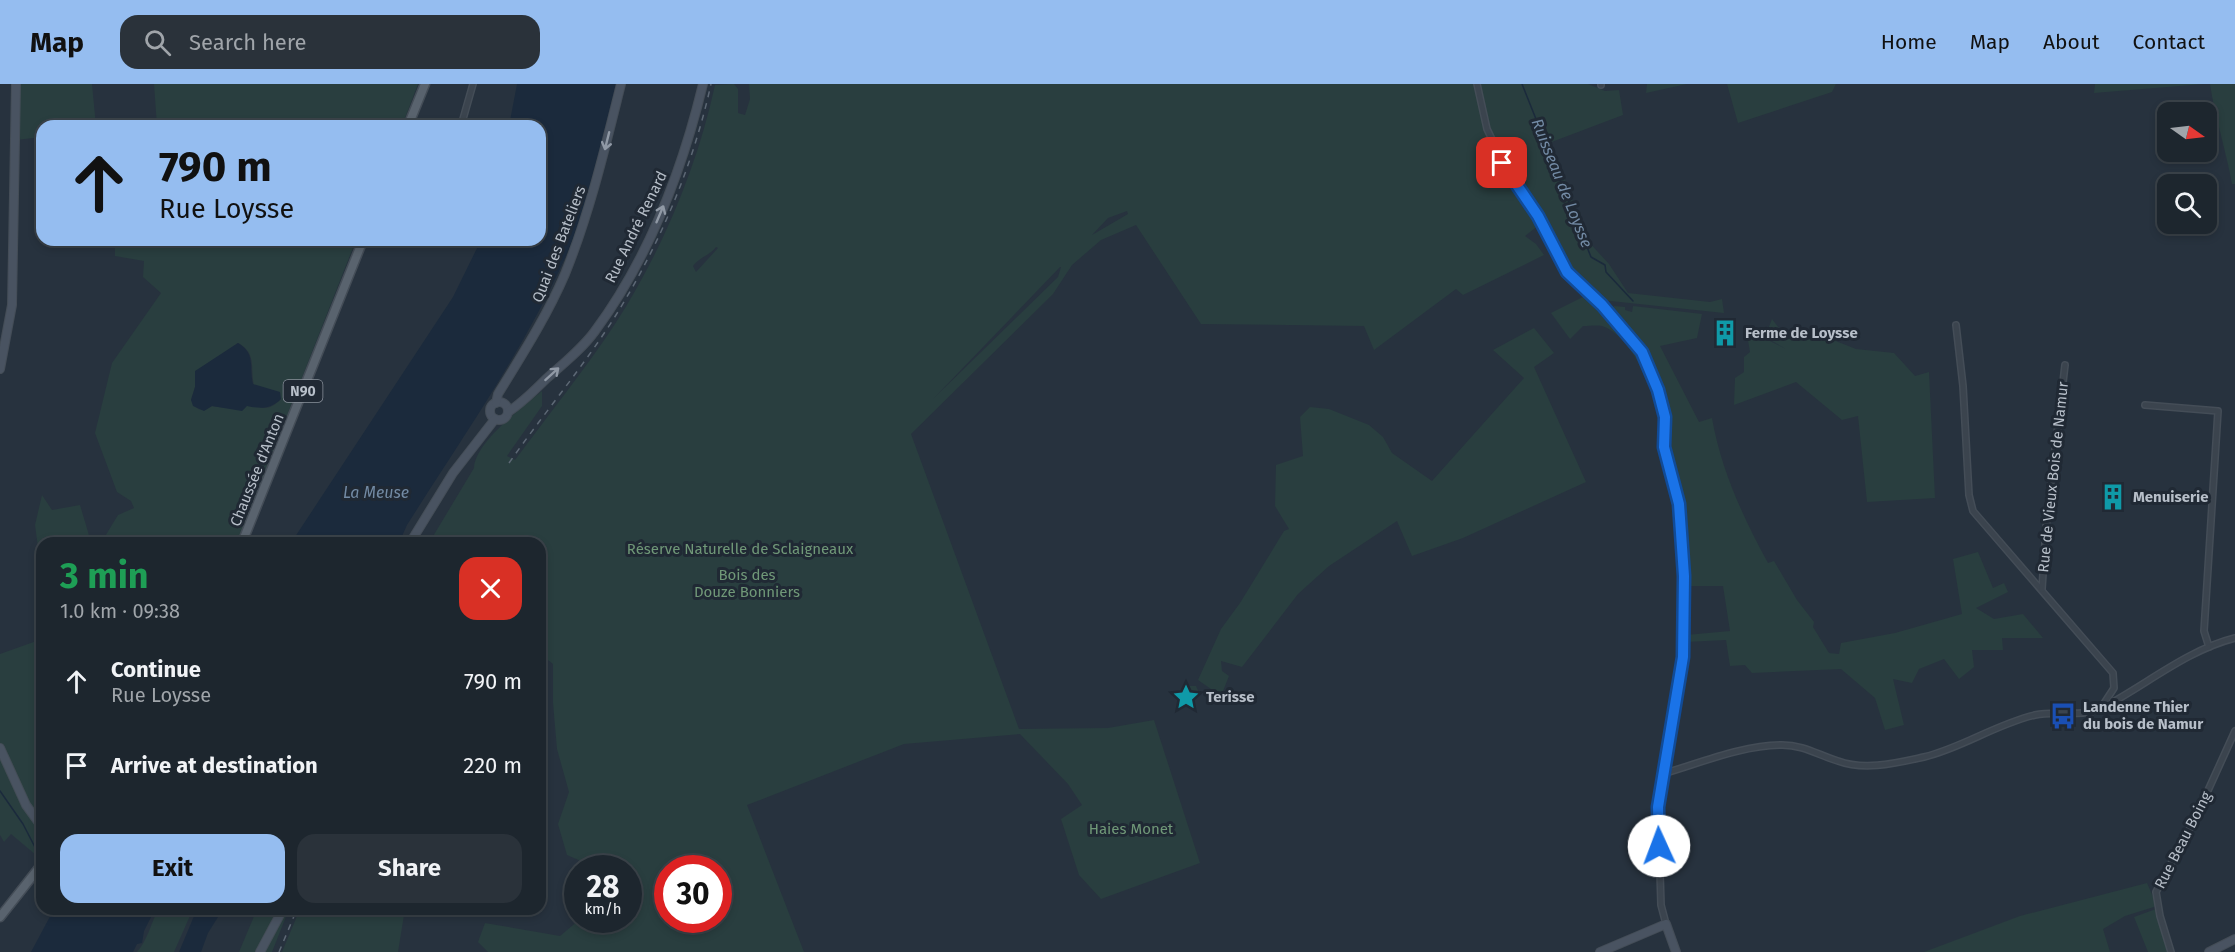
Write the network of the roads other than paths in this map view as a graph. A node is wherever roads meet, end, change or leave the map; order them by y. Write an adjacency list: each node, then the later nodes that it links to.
1 (16, 84): 12 (street)
2 (425, 84): 7 (main road)
3 (474, 84): 8 (street)
4 (621, 84): 13 (street, Quai des Bateliers, one-way to 13)
5 (704, 84): 15 (street, Rue André Renard, one-way to 5)
6 (1477, 84): 25 (street)
7 (410, 120)
8 (463, 120)
9 (361, 246): 17 (main road, Chaussée d'Anton / N90)
10 (1956, 325): 19 (street, Rue de Vieux Bois de Namur)
11 (2065, 365): 19 (street, Rue de Vieux Bois de Namur)
12 (0, 369)
13 (496, 403): 15 (street); 16 (street)
14 (2145, 405): 21 (street)
15 (508, 412): 16 (street)
16 (495, 419): 18 (street)
17 (244, 537)
18 (414, 537)
19 (2042, 590): 22 (street, Rue de Vieux Bois de Namur)
20 (2235, 638): 21 (street)
21 (2209, 647): 22 (street)
22 (2100, 709): 25 (street)
23 (2235, 731): 35 (street, Rue Beau Boing)
24 (0, 748): 26 (street)
25 (1662, 774): 30 (street)
26 (36, 819)
27 (36, 872): 29 (main road)
28 (280, 915): 32 (street)
29 (0, 917)
30 (1666, 924): 33 (street); 34 (street)
31 (2235, 939): 36 (street)
32 (260, 952)
33 (1600, 952)
34 (1676, 952)
35 (2171, 952)
36 (2209, 952)

